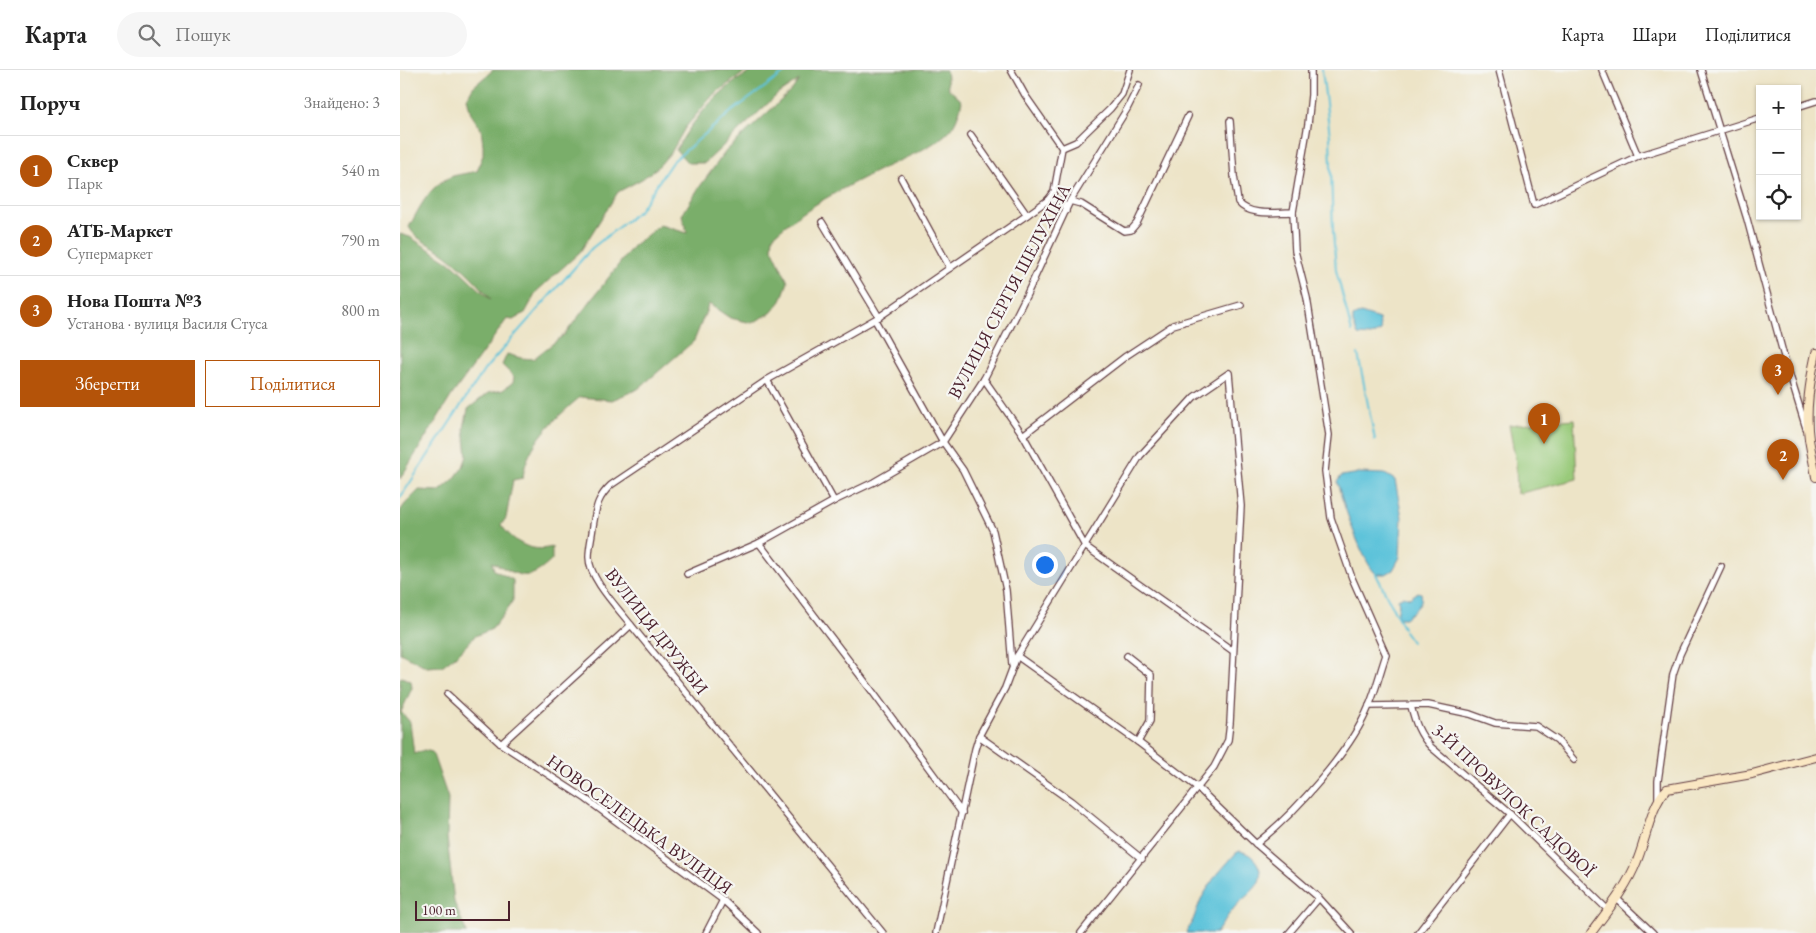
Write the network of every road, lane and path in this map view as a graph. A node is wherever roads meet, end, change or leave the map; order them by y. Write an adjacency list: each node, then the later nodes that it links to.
1 (1011, 70): 15 (street)
2 (1130, 70): 15 (street)
3 (1312, 70): 21 (street)
4 (1499, 70): 16 (street)
5 (1602, 70): 16 (street)
6 (1701, 70): 13 (street)
7 (1138, 85): 19 (street, ВУЛИЦЯ СЕРГІЯ ШЕЛУХІНА)
8 (1816, 101): 9 (street)
9 (1801, 105)
10 (1188, 116): 19 (street)
11 (1756, 119): 13 (street)
12 (1230, 121): 21 (street)
13 (1719, 130): 16 (street); 31 (street)
14 (971, 135): 22 (street)
15 (1062, 148): 18 (street)
16 (1638, 156)
17 (900, 178): 24 (street)
18 (1048, 200): 20 (street); 22 (street, ВУЛИЦЯ ДРУЖБИ)
19 (1070, 202): 20 (street, ВУЛИЦЯ СЕРГІЯ ШЕЛУХІНА)
20 (1066, 211): 28 (street, ВУЛИЦЯ СЕРГІЯ ШЕЛУХІНА)
21 (1293, 212): 45 (street)
22 (1027, 215): 24 (street, ВУЛИЦЯ ДРУЖБИ)
23 (822, 222): 26 (street)
24 (950, 268): 26 (street, ВУЛИЦЯ ДРУЖБИ)
25 (1241, 305): 30 (street)
26 (877, 318): 29 (street, ВУЛИЦЯ ДРУЖБИ); 32 (street)
27 (1816, 353): 31 (main road)
28 (984, 379): 30 (street); 32 (street, ВУЛИЦЯ СЕРГІЯ ШЕЛУХІНА)
29 (767, 380): 34 (street); 39 (street, ВУЛИЦЯ ДРУЖБИ)
30 (1022, 435): 36 (street)
31 (1808, 437): 33 (main road)
32 (943, 442): 34 (street, ВУЛИЦЯ СЕРГІЯ ШЕЛУХІНА); 43 (street)
33 (1816, 477)
34 (834, 501): 35 (street, ВУЛИЦЯ СЕРГІЯ ШЕЛУХІНА)
35 (759, 543): 38 (street, ВУЛИЦЯ СЕРГІЯ ШЕЛУХІНА); 54 (street)
36 (1085, 546): 40 (street); 40 (street); 41 (street)
37 (1721, 566): 53 (street)
38 (687, 574)
39 (631, 625): 49 (street); 64 (street, ВУЛИЦЯ ДРУЖБИ)
40 (1233, 651): 52 (street)
41 (1017, 656): 43 (street); 48 (street)
42 (1127, 656): 48 (street)
43 (1012, 668): 47 (street)
44 (447, 694): 49 (street, НОВОСЕЛЕЦЬКА ВУЛИЦЯ)
45 (1369, 706): 46 (street); 56 (street)
46 (1411, 706): 51 (street); 55 (street, 3-Й ПРОВУЛОК САДОВОЇ)
47 (979, 736): 54 (street); 57 (street)
48 (1138, 742): 52 (street)
49 (500, 744): 60 (street, НОВОСЕЛЕЦЬКА ВУЛИЦЯ)
50 (1816, 758): 53 (main road)
51 (1574, 760)
52 (1198, 788): 56 (street); 57 (street)
53 (1660, 796): 59 (main road)
54 (962, 814): 65 (street)
55 (1510, 814): 61 (street, 3-Й ПРОВУЛОК САДОВОЇ); 69 (street)
56 (1256, 844): 58 (street)
57 (1142, 859): 66 (street)
58 (1319, 898): 67 (street); 68 (street)
59 (1616, 898): 61 (main road); 71 (street)
60 (723, 900): 62 (street); 63 (street, НОВОСЕЛЕЦЬКА ВУЛИЦЯ)
61 (1608, 910): 70 (main road)
62 (706, 933)
63 (758, 933)
64 (883, 933)
65 (936, 933)
66 (1081, 933)
67 (1289, 933)
68 (1351, 933)
69 (1418, 933)
70 (1591, 933)
71 (1653, 933)

